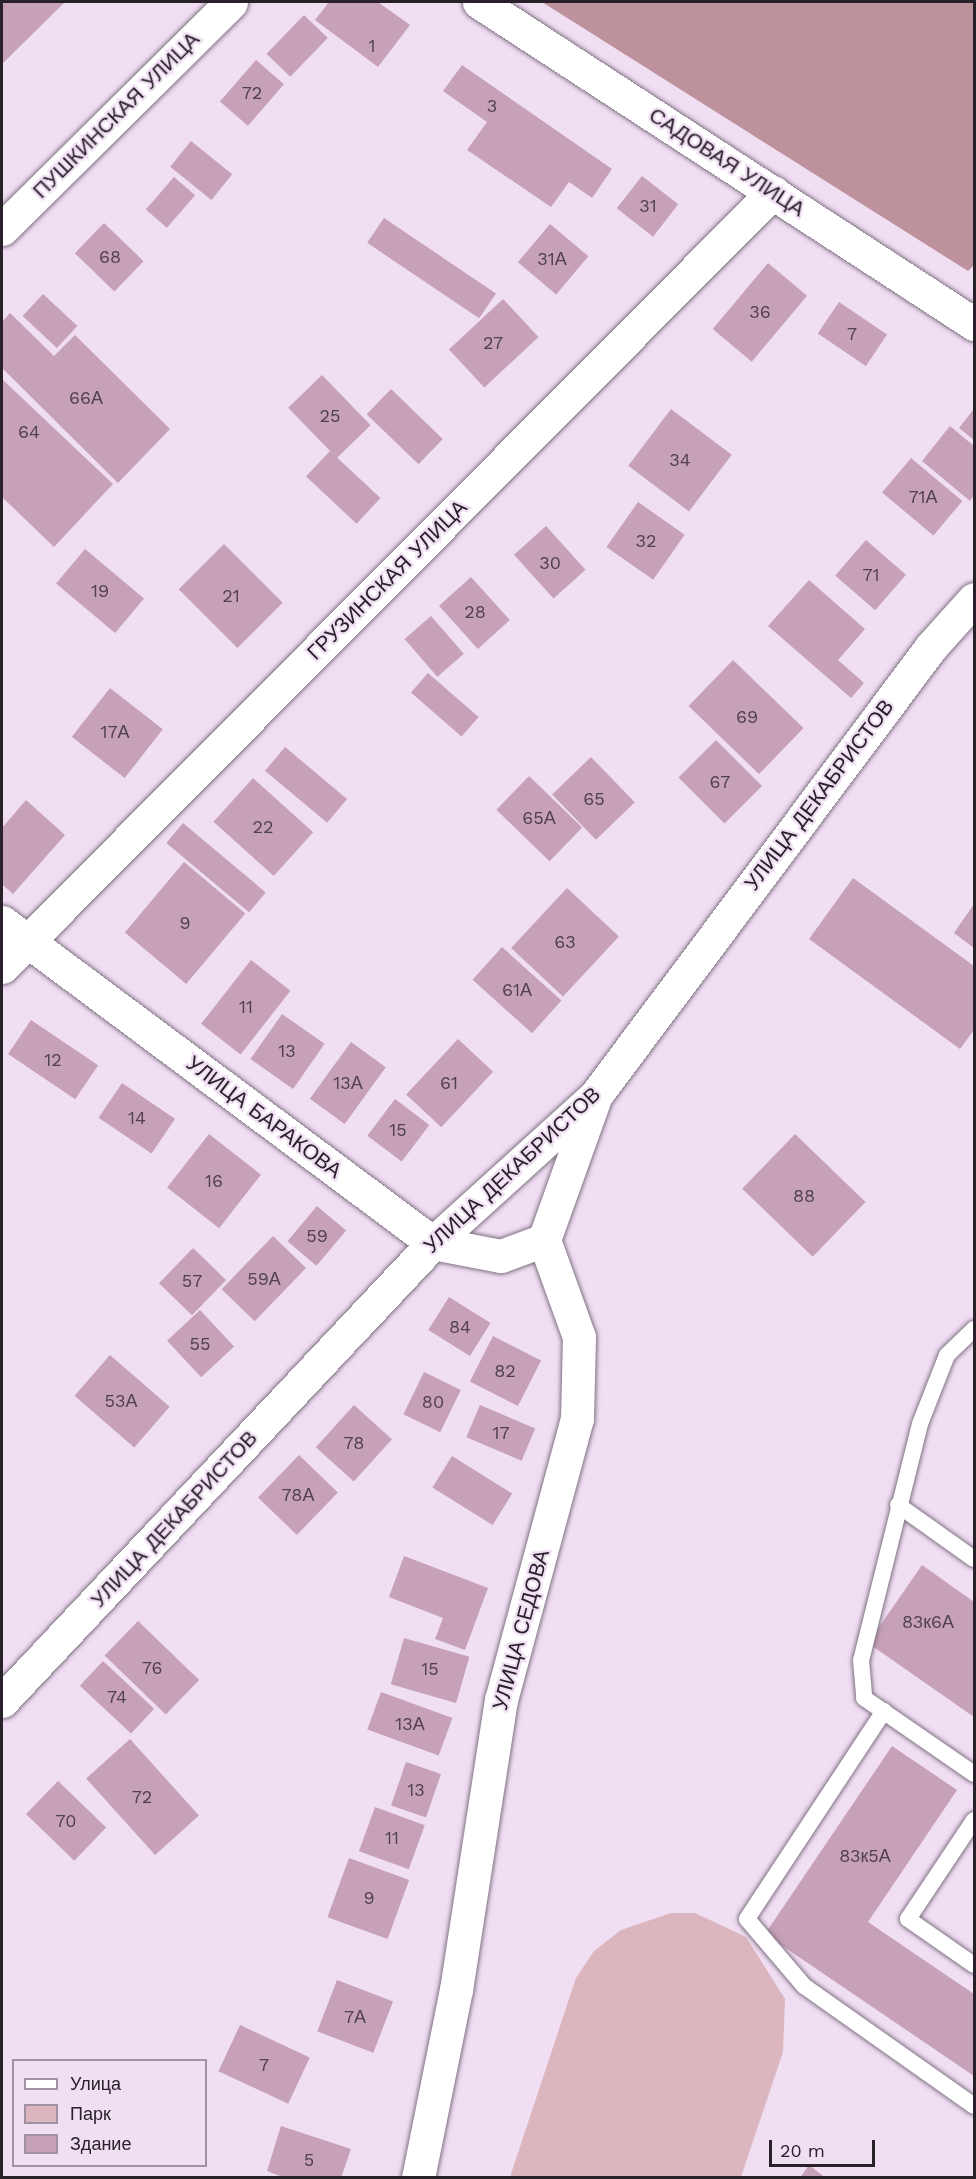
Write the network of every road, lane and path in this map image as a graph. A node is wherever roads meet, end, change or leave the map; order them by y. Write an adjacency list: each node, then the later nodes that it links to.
1 (231, 2): 4 (street, ПУШКИНСКАЯ УЛИЦА)
2 (479, 2): 3 (street, САДОВАЯ УЛИЦА)
3 (773, 192): 5 (street, САДОВАЯ УЛИЦА); 7 (street, ГРУЗИНСКАЯ УЛИЦА)
4 (2, 229)
5 (970, 314)
6 (975, 599): 9 (street, УЛИЦА ДЕКАБРИСТОВ)
7 (14, 931): 8 (street, ГРУЗИНСКАЯ УЛИЦА); 11 (street, УЛИЦА БАРАКОВА)
8 (2, 967)
9 (596, 1095): 10 (street); 11 (street, УЛИЦА ДЕКАБРИСТОВ)
10 (544, 1240): 11 (street, УЛИЦА БАРАКОВА); 21 (street, УЛИЦА СЕДОВА)
11 (433, 1243): 15 (street, УЛИЦА ДЕКАБРИСТОВ)
12 (975, 1329): 13 (lane)
13 (898, 1505): 14 (lane); 16 (lane)
14 (975, 1559)
15 (2, 1701)
16 (884, 1712): 17 (lane); 20 (lane)
17 (975, 1774)
18 (975, 1820): 19 (lane)
19 (975, 1965)
20 (975, 2106)
21 (418, 2178)

